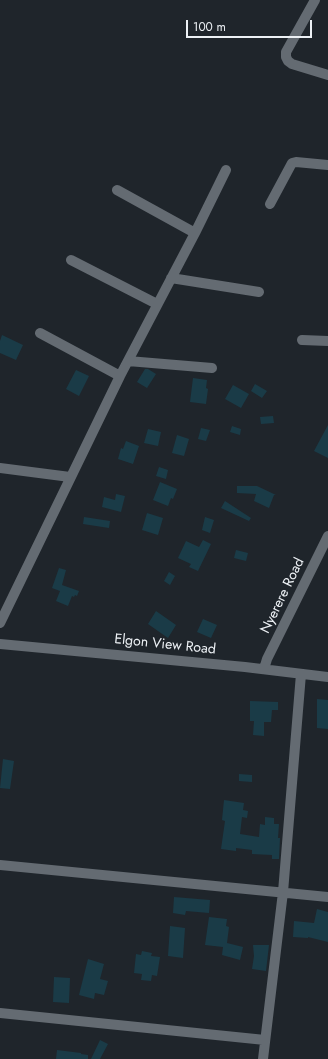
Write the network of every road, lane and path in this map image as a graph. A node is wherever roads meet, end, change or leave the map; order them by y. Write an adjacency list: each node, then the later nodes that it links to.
1 (314, 0): 2 (street)
2 (328, 74)
3 (328, 165): 6 (street)
4 (226, 170): 7 (street)
5 (117, 190): 7 (street)
6 (270, 204)
7 (195, 233): 9 (street)
8 (71, 260): 11 (street)
9 (171, 278): 10 (street); 11 (street)
10 (259, 292)
11 (157, 304): 15 (street)
12 (40, 334): 17 (street)
13 (302, 340): 14 (street)
14 (328, 341)
15 (128, 361): 16 (street); 17 (street)
16 (212, 368)
17 (120, 376): 19 (street)
18 (0, 468): 19 (street)
19 (70, 477): 21 (street)
20 (328, 536): 23 (street, Nyerere Road)
21 (0, 623)
22 (0, 644): 23 (street, Elgon View Road)
23 (264, 669): 24 (street, Elgon View Road)
24 (301, 674): 25 (street, Elgon View Road); 27 (street)
25 (328, 677)
26 (0, 865): 27 (street)
27 (283, 892): 28 (street); 30 (street)
28 (328, 897)
29 (0, 1013): 30 (street)
30 (265, 1040): 31 (street)
31 (263, 1059)

